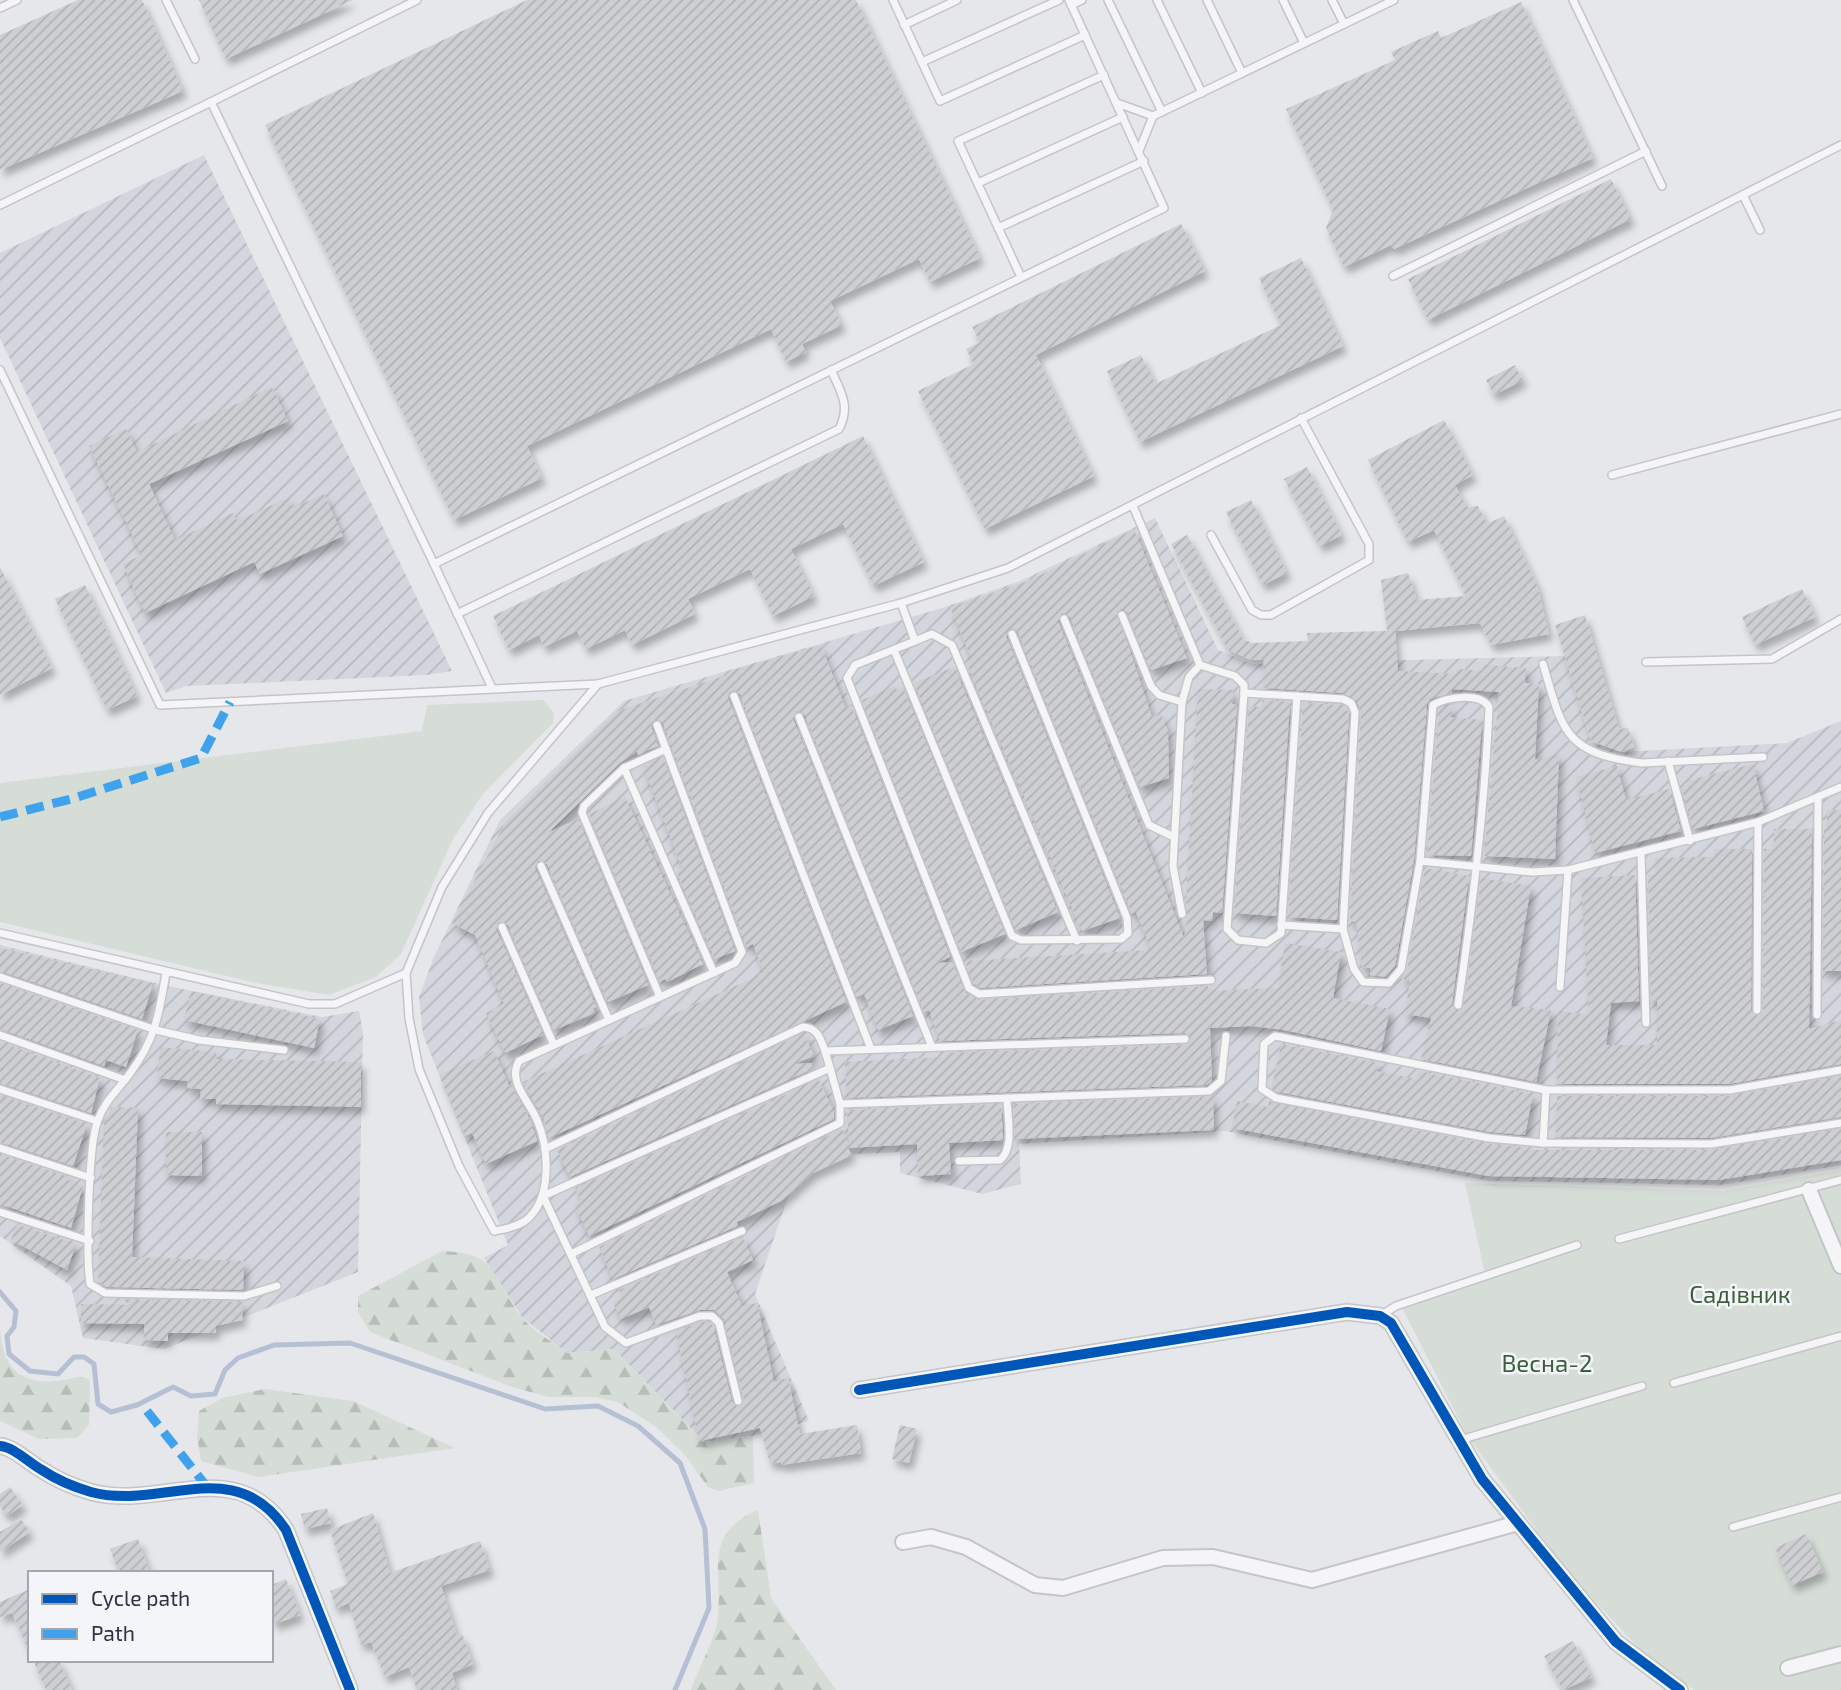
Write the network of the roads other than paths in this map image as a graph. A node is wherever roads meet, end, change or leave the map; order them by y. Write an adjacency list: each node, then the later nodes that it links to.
1 (18, 0): 17 (lane)
2 (166, 0): 22 (lane)
3 (417, 0): 27 (lane)
4 (893, 0): 19 (lane)
5 (957, 0): 19 (lane)
6 (1059, 0): 23 (lane)
7 (1082, 0): 16 (lane)
8 (1108, 0): 29 (lane)
9 (1157, 0): 26 (lane)
10 (1206, 0): 24 (lane)
11 (1283, 0): 21 (lane)
12 (1332, 0): 18 (lane)
13 (1394, 0): 15 (lane)
14 (1573, 0): 34 (lane)
15 (1384, 2): 18 (lane)
16 (1070, 3): 20 (lane)
17 (0, 8)
18 (1344, 24): 21 (lane)
19 (904, 25): 23 (lane)
20 (1085, 35): 23 (lane); 25 (lane)
21 (1304, 43): 24 (lane)
22 (195, 59)
23 (922, 62)
24 (1242, 74): 26 (lane)
25 (1104, 75): 28 (lane); 36 (lane)
26 (1202, 93): 29 (lane)
27 (211, 102): 39 (lane); 51 (lane)
28 (1116, 103): 30 (lane); 31 (lane)
29 (1162, 112): 30 (lane)
30 (1153, 116): 33 (lane)
31 (1123, 117): 33 (lane); 36 (lane)
32 (1841, 145): 38 (lane)
33 (1139, 151): 35 (lane)
34 (1646, 151): 37 (lane); 42 (lane)
35 (1144, 161): 40 (lane); 43 (lane)
36 (978, 184): 40 (lane)
37 (1662, 186)
38 (1743, 195): 41 (lane); 47 (lane)
39 (0, 205)
40 (998, 228): 43 (lane)
41 (1759, 230)
42 (1393, 276)
43 (1021, 277): 45 (lane)
44 (0, 369): 64 (lane)
45 (831, 370): 51 (lane); 53 (lane)
46 (1841, 414): 48 (lane)
47 (1301, 418): 49 (lane); 50 (lane)
48 (1612, 475)
49 (1133, 506): 52 (lane); 62 (lane)
50 (1211, 535)
51 (434, 564): 53 (lane)
52 (901, 603): 58 (lane); 63 (lane)
53 (457, 614): 64 (lane)
54 (1122, 615): 68 (lane)
55 (1064, 619): 78 (lane)
56 (1841, 619): 60 (lane)
57 (1012, 635): 90 (lane)
58 (915, 641): 59 (lane); 90 (lane)
59 (894, 650): 90 (lane); 95 (lane)
60 (1646, 662)
61 (1543, 664): 73 (lane)
62 (1200, 665): 65 (lane); 68 (lane)
63 (598, 684): 64 (lane); 92 (lane)
64 (492, 688)
65 (1244, 693): 67 (lane); 86 (lane)
66 (734, 696): 109 (lane)
67 (1297, 696): 86 (lane); 88 (lane)
68 (1182, 702): 78 (lane)
69 (799, 717): 108 (lane)
70 (657, 725): 71 (lane)
71 (666, 749): 74 (lane); 93 (lane)
72 (1763, 757): 73 (lane)
73 (1668, 761): 79 (lane)
74 (624, 768): 93 (lane); 97 (lane)
75 (1841, 787): 76 (lane)
76 (1818, 797): 77 (lane); 100 (lane)
77 (1758, 822): 79 (lane); 99 (lane)
78 (1174, 837): 85 (lane)
79 (1690, 841): 80 (lane)
80 (1641, 854): 84 (lane); 102 (lane)
81 (1420, 861): 83 (lane); 83 (lane); 88 (lane)
82 (541, 866): 101 (lane)
83 (1478, 867): 84 (lane); 98 (lane)
84 (1568, 870): 96 (lane)
85 (1182, 914)
86 (1282, 925): 88 (lane)
87 (502, 927): 107 (lane)
88 (1343, 929)
89 (0, 933): 91 (lane)
90 (1077, 941)
91 (166, 973): 92 (lane); 103 (lane)
92 (406, 973): 128 (lane)
93 (714, 973): 97 (lane)
94 (0, 977): 103 (lane)
95 (1211, 980)
96 (1560, 987)
97 (660, 997): 101 (lane)
98 (1458, 1005)
99 (1756, 1010)
100 (1817, 1015)
101 (609, 1020): 107 (lane)
102 (1646, 1023)
103 (156, 1030): 110 (lane); 114 (lane)
104 (0, 1035): 114 (lane)
105 (1226, 1036): 117 (lane)
106 (1185, 1039): 108 (lane)
107 (554, 1045): 123 (lane)
108 (932, 1047): 109 (lane)
109 (871, 1049): 111 (lane)
110 (285, 1050)
111 (825, 1051): 112 (lane); 123 (lane)
112 (830, 1068): 118 (lane); 128 (lane)
113 (1841, 1070): 116 (lane)
114 (125, 1080): 119 (lane)
115 (0, 1089): 119 (lane)
116 (1546, 1090): 121 (lane); 121 (lane)
117 (1007, 1098): 118 (lane); 124 (lane)
118 (840, 1104): 134 (lane)
119 (97, 1121): 125 (lane)
120 (1841, 1123): 121 (lane)
121 (1543, 1143)
122 (0, 1148): 125 (lane)
123 (545, 1149): 128 (lane)
124 (959, 1161)
125 (91, 1178): 132 (lane)
126 (1841, 1180): 127 (lane)
127 (1809, 1190): 131 (lane); 135 (street)
128 (543, 1196): 134 (lane)
129 (0, 1212): 132 (lane)
130 (742, 1231): 137 (lane)
131 (1619, 1239)
132 (90, 1241): 136 (lane)
133 (1577, 1245): 138 (lane)
134 (571, 1254): 137 (lane)
135 (1841, 1266)
136 (277, 1286)
137 (591, 1295): 143 (lane)
138 (1380, 1316): 142 (street); 144 (street)
139 (1841, 1336): 140 (lane)
140 (1674, 1382)
141 (1642, 1386): 144 (lane)
142 (859, 1390)
143 (738, 1401)
144 (1460, 1440): 147 (street)
145 (0, 1446): 152 (street)
146 (1841, 1497): 148 (lane)
147 (1518, 1523): 149 (street); 153 (street)
148 (1733, 1527)
149 (903, 1542)
150 (1841, 1654): 151 (street)
151 (1788, 1668)
152 (350, 1690)
153 (1680, 1690)

